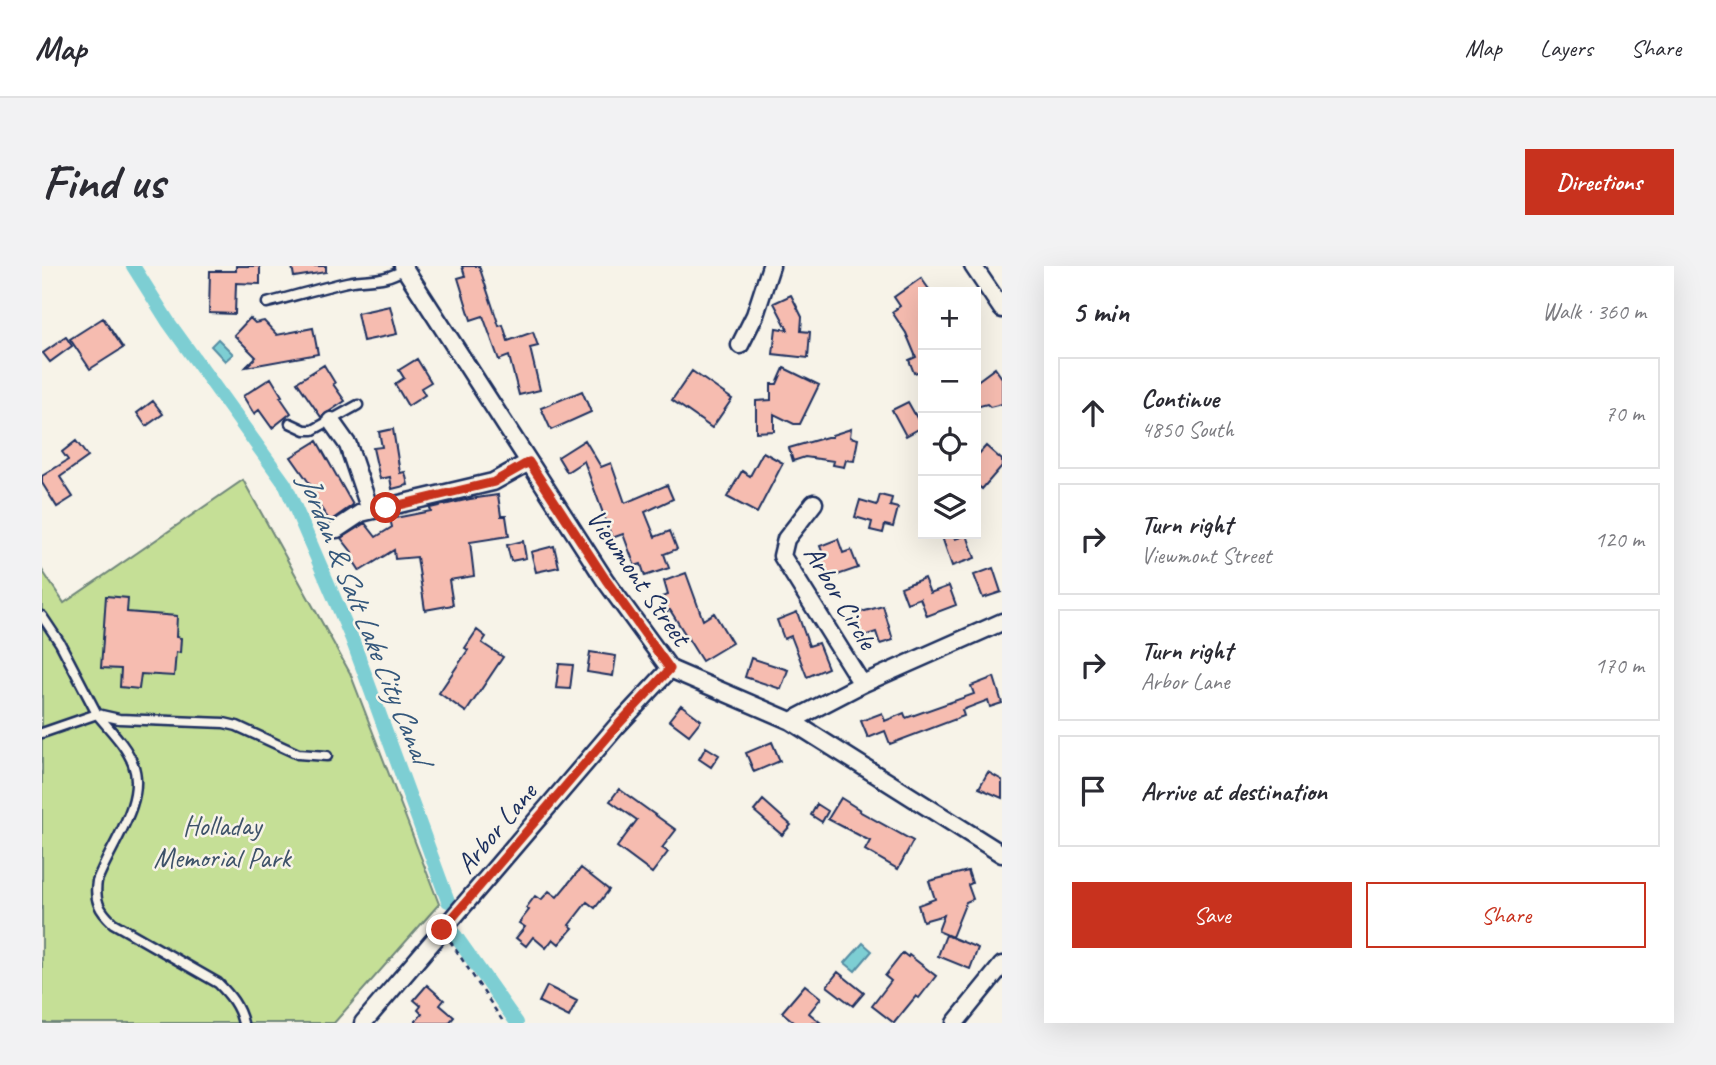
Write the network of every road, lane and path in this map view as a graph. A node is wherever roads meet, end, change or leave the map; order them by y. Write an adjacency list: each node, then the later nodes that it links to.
1 (771, 266): 6 (street)
2 (973, 266): 5 (street)
3 (404, 267): 4 (lane); 10 (street, Viewmont Street)
4 (267, 303)
5 (1002, 309)
6 (740, 345)
7 (358, 405): 8 (lane)
8 (331, 421): 9 (lane); 12 (street)
9 (290, 423)
10 (529, 462): 12 (street); 16 (street, Viewmont Street)
11 (814, 503): 17 (street, Arbor Circle)
12 (370, 510): 13 (street)
13 (337, 529)
14 (42, 616): 18 (lane)
15 (1002, 622): 17 (street)
16 (670, 669): 19 (street, Viewmont Street); 23 (street, Arbor Lane)
17 (862, 684): 19 (street)
18 (97, 714): 20 (lane); 21 (lane); 25 (lane)
19 (791, 721): 22 (street, Viewmont Street)
20 (42, 733)
21 (327, 757)
22 (1002, 854)
23 (442, 930): 26 (street, Arbor Lane); 27 (path)
24 (1002, 965): 28 (street)
25 (243, 1023)
26 (363, 1023)
27 (504, 1023)
28 (955, 1023)

